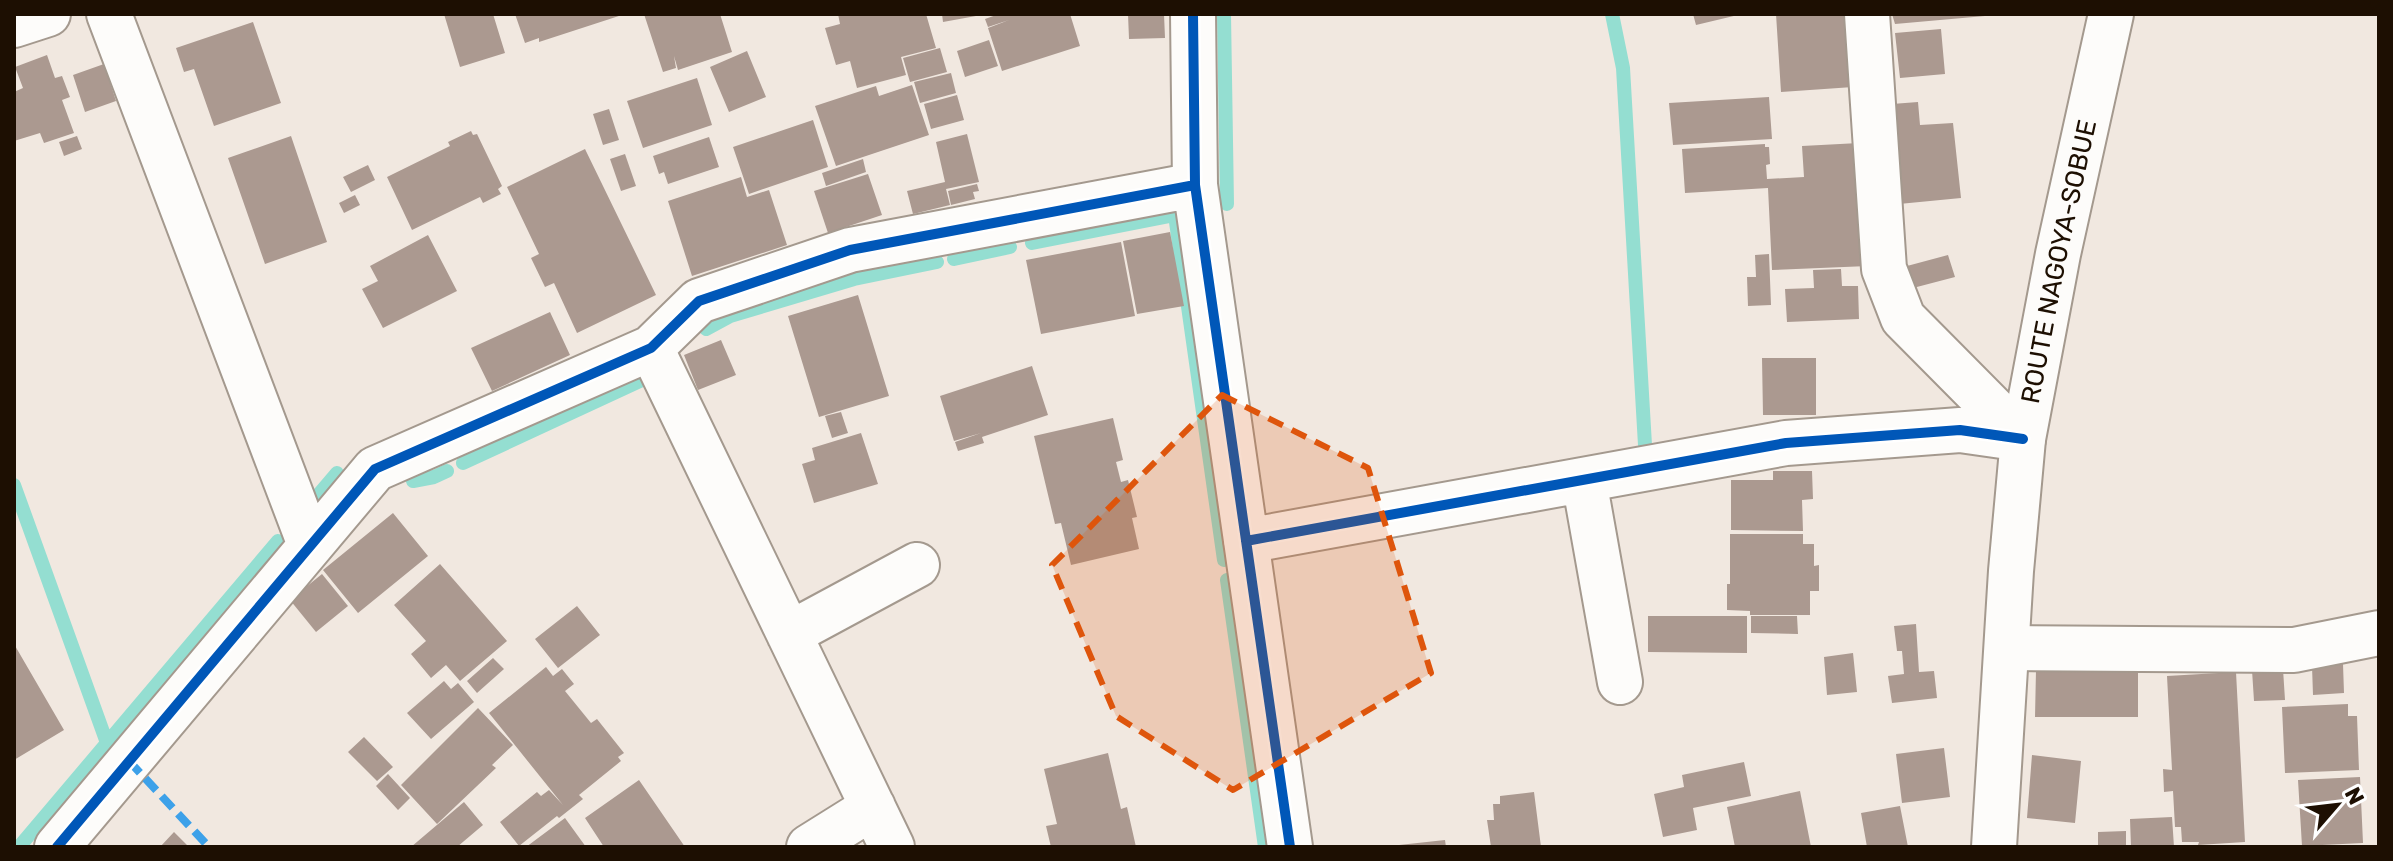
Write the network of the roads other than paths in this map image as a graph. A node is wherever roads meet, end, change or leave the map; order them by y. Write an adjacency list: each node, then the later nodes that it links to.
1 (48, 14): 6 (street)
2 (109, 14): 12 (street)
3 (1193, 14): 7 (street)
4 (1867, 14): 9 (street)
5 (2111, 14): 9 (street, ROUTE NAGOYA-SOBUE)
6 (14, 25)
7 (1195, 185): 8 (street); 11 (street)
8 (651, 348): 12 (street); 15 (street)
9 (2023, 439): 10 (street); 16 (street, ROUTE NAGOYA-SOBUE)
10 (1584, 480): 11 (street); 17 (street)
11 (1246, 541): 22 (street)
12 (310, 545): 19 (street)
13 (917, 565): 15 (street)
14 (2379, 633): 16 (street)
15 (789, 634): 18 (street)
16 (2008, 648): 23 (street, ROUTE NAGOYA-SOBUE)
17 (1620, 682)
18 (873, 807): 20 (street); 21 (street)
19 (57, 847)
20 (809, 847)
21 (892, 847)
22 (1290, 847)
23 (1994, 847)

